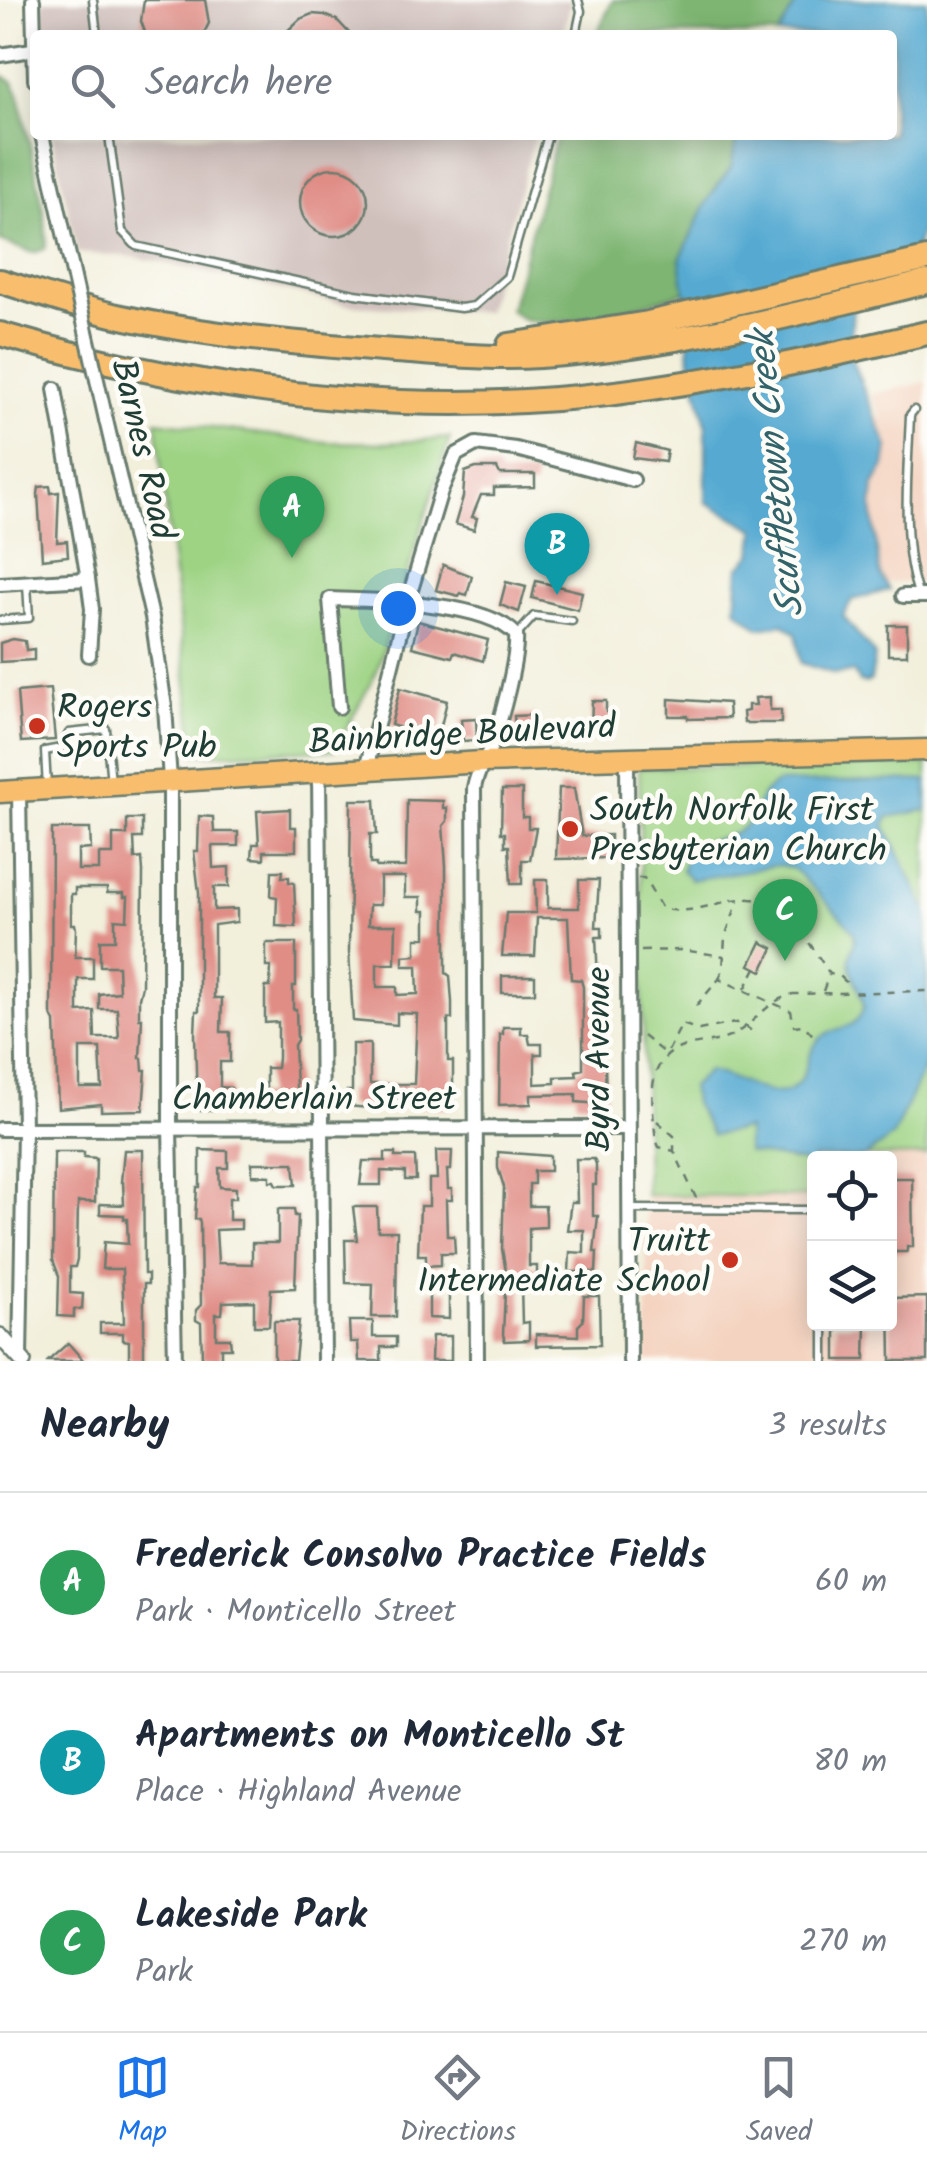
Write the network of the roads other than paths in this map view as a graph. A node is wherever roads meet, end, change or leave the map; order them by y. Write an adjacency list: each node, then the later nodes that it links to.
1 (33, 0): 4 (street)
2 (93, 0): 5 (lane)
3 (578, 0): 6 (lane)
4 (32, 30)
5 (96, 30)
6 (577, 30)
7 (30, 50): 8 (street)
8 (0, 54)
9 (43, 140): 37 (street, Barnes Road, bridge)
10 (110, 140): 11 (lane)
11 (547, 140)
12 (927, 259): 17 (highway)
13 (0, 282): 17 (highway)
14 (927, 282): 17 (highway)
15 (927, 333): 16 (highway)
16 (0, 334)
17 (647, 334)
18 (55, 389): 21 (street)
19 (914, 410): 25 (lane)
20 (633, 480): 26 (street)
21 (88, 579): 22 (street); 30 (street)
22 (27, 582): 23 (street); 27 (lane)
23 (0, 584)
24 (903, 596): 25 (street)
25 (923, 596)
26 (408, 600): 29 (street); 31 (street); 35 (street)
27 (0, 620)
28 (572, 621): 29 (lane)
29 (514, 633): 34 (street)
30 (89, 656)
31 (340, 707)
32 (927, 750): 33 (main road, Bainbridge Boulevard)
33 (626, 757): 34 (main road, Bainbridge Boulevard); 44 (street, Byrd Avenue)
34 (482, 762): 35 (main road, Bainbridge Boulevard); 41 (street)
35 (366, 769): 36 (main road, Bainbridge Boulevard)
36 (319, 772): 37 (main road, Bainbridge Boulevard); 43 (street)
37 (170, 780): 38 (main road, Bainbridge Boulevard); 42 (street, Barnes Road)
38 (111, 784): 39 (main road, Bainbridge Boulevard); 39 (lane)
39 (47, 789): 40 (main road, Bainbridge Boulevard)
40 (9, 792): 46 (street)
41 (476, 1127): 43 (street, Chamberlain Street); 44 (street, Chamberlain Street); 54 (street)
42 (170, 1128): 43 (street, Chamberlain Street); 46 (street, Chamberlain Street); 52 (street, Barnes Road)
43 (325, 1128): 53 (street)
44 (628, 1128): 47 (street, Byrd Avenue)
45 (0, 1129): 46 (street, Chamberlain Street)
46 (24, 1129): 51 (street)
47 (628, 1209): 48 (lane); 55 (street, Byrd Avenue)
48 (807, 1210)
49 (824, 1331): 56 (lane)
50 (0, 1336): 51 (street)
51 (21, 1360)
52 (174, 1361)
53 (324, 1361)
54 (476, 1361)
55 (630, 1361)
56 (824, 1361)

